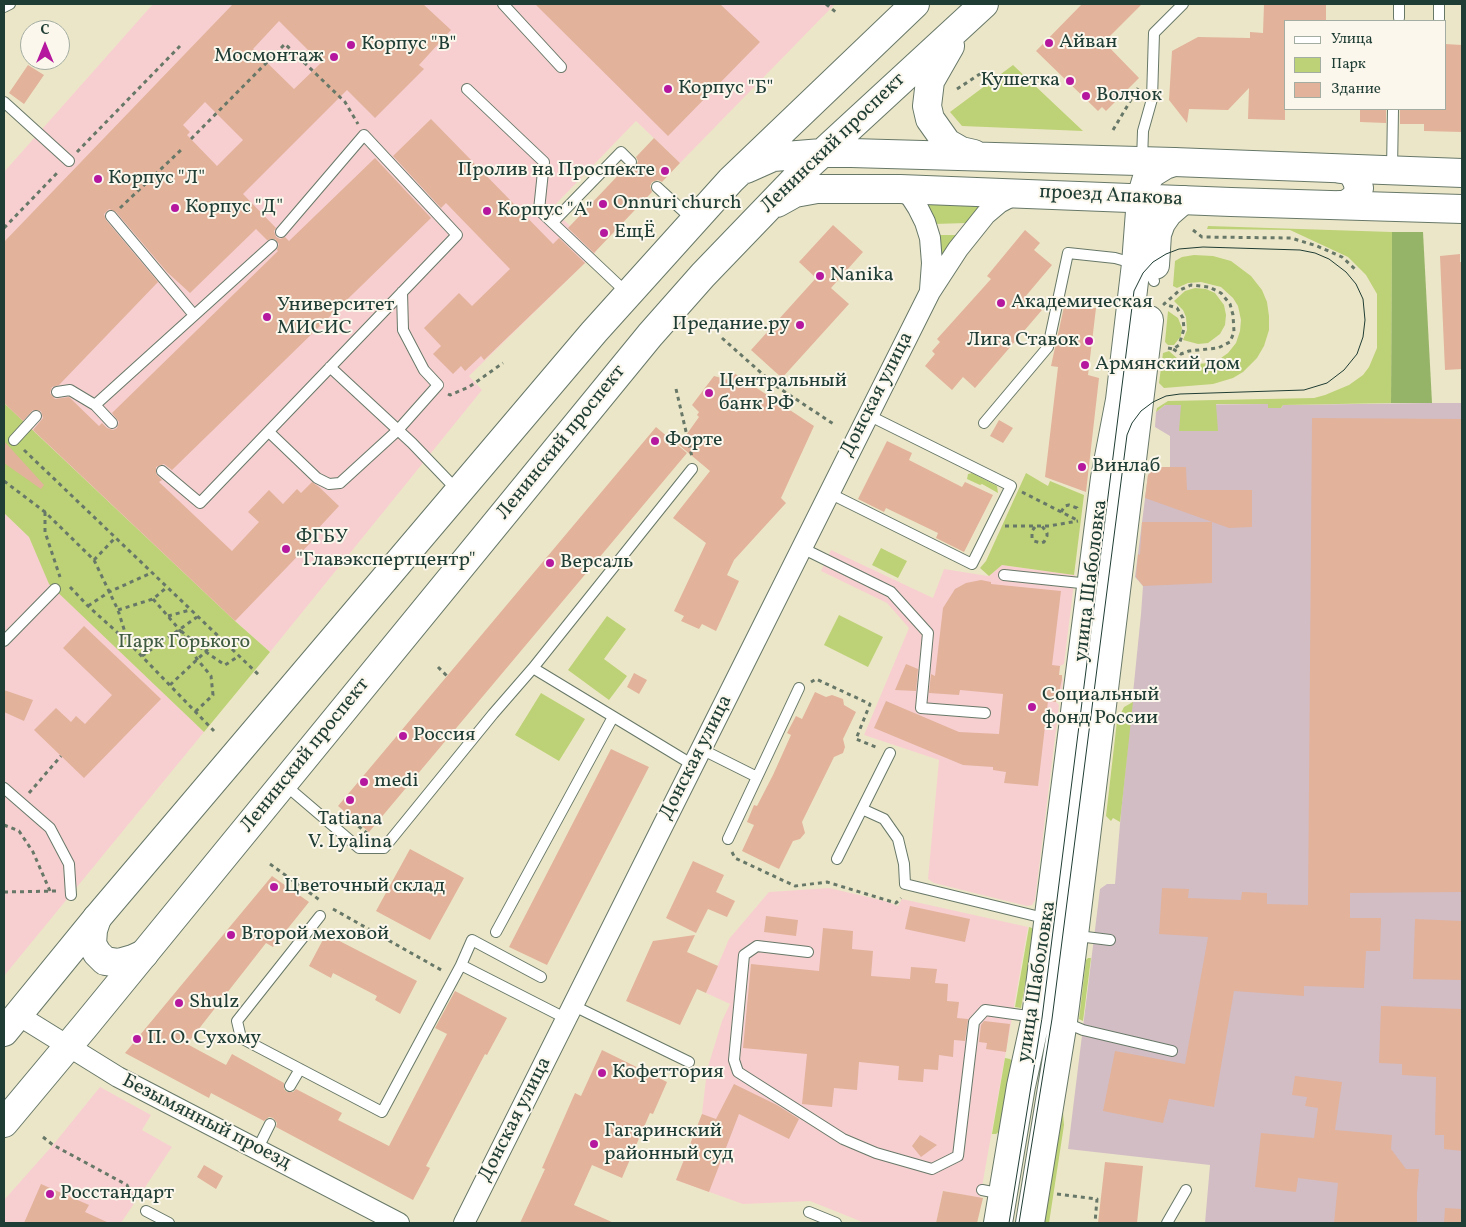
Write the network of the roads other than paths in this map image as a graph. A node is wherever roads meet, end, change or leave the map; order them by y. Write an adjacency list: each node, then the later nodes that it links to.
1 (10, 4): 7 (lane)
2 (503, 4): 11 (lane)
3 (915, 4): 24 (main road)
4 (1183, 4): 19 (lane)
5 (1399, 4): 9 (lane)
6 (1439, 4): 10 (lane)
7 (4, 7)
8 (976, 12): 15 (main road, Ленинский проспект); 16 (main road)
9 (1399, 18)
10 (1438, 19)
11 (561, 67)
12 (467, 89): 35 (lane)
13 (4, 102): 17 (lane)
14 (1394, 110): 22 (lane)
15 (822, 153): 16 (main road); 24 (main road); 32 (main road, Ленинский проспект)
16 (990, 157): 19 (main road, проезд Апакова)
17 (69, 161)
18 (631, 162): 35 (lane)
19 (1142, 162): 20 (main road, проезд Апакова)
20 (1174, 162): 21 (main road, проезд Апакова); 28 (main road, улица Шаболовка)
21 (1341, 169): 22 (main road, проезд Апакова); 30 (main road)
22 (1392, 171): 23 (main road, проезд Апакова)
23 (1462, 173)
24 (731, 180): 34 (main road)
25 (657, 187): 34 (lane)
26 (900, 189): 27 (main road, проезд Апакова); 32 (main road, проезд Апакова); 40 (street, Донская улица)
27 (1018, 193): 28 (main road, проезд Апакова); 40 (street, Донская улица)
28 (1141, 198): 29 (main road, проезд Апакова); 38 (main road, улица Шаболовка)
29 (1184, 200): 30 (main road, проезд Апакова); 38 (main road, улица Шаболовка)
30 (1340, 205): 31 (main road, проезд Апакова)
31 (1462, 209)
32 (764, 210): 69 (main road, Ленинский проспект)
33 (111, 216): 42 (lane)
34 (693, 220): 41 (main road)
35 (553, 222): 41 (lane)
36 (280, 232): 39 (lane)
37 (272, 245): 42 (lane)
38 (1145, 273): 49 (lane); 59 (main road, улица Шаболовка); 77 (main road, улица Шаболовка)
39 (402, 292): 43 (lane); 50 (lane)
40 (930, 292): 46 (street, Донская улица)
41 (628, 294): 55 (main road)
42 (194, 315): 45 (lane)
43 (330, 367): 50 (lane); 51 (lane)
44 (56, 392): 45 (lane)
45 (95, 405): 48 (lane)
46 (868, 415): 56 (street, Донская улица); 56 (lane)
47 (36, 416): 52 (lane)
48 (112, 423)
49 (984, 423)
50 (398, 430): 51 (lane); 55 (lane)
51 (269, 432): 54 (lane)
52 (14, 440)
53 (692, 469): 62 (lane)
54 (162, 471)
55 (458, 492): 76 (main road)
56 (829, 493): 57 (street, Донская улица)
57 (802, 548): 64 (lane); 67 (street, Донская улица)
58 (1004, 575): 59 (lane)
59 (1091, 584): 77 (main road, улица Шаболовка)
60 (55, 589): 61 (lane)
61 (4, 641)
62 (533, 668): 65 (lane); 69 (lane)
63 (800, 688): 68 (lane)
64 (985, 713)
65 (613, 717): 67 (lane); 78 (lane)
66 (890, 753): 71 (lane)
67 (697, 757): 68 (lane); 84 (street, Донская улица)
68 (758, 777): 72 (lane)
69 (283, 783): 81 (main road, Ленинский проспект)
70 (4, 788): 74 (lane)
71 (862, 809): 73 (lane); 77 (lane)
72 (728, 840)
73 (837, 860)
74 (70, 893)
75 (320, 916): 90 (lane)
76 (97, 918): 81 (main road); 86 (main road)
77 (1061, 925): 79 (lane); 85 (main road, улица Шаболовка)
78 (496, 932)
79 (1110, 940)
80 (808, 952): 85 (lane)
81 (144, 954): 87 (main road, Ленинский проспект)
82 (461, 965): 83 (lane); 84 (lane); 90 (lane)
83 (541, 977)
84 (570, 1013): 89 (lane); 100 (street, Донская улица)
85 (1048, 1019): 88 (lane); 102 (main road, улица Шаболовка); 103 (main road, улица Шаболовка)
86 (11, 1024): 87 (street, Безымянный проезд)
87 (68, 1047): 92 (main road, Ленинский проспект); 94 (street, Безымянный проезд)
88 (1172, 1051)
89 (689, 1062)
90 (300, 1069): 91 (lane)
91 (290, 1086)
92 (4, 1123)
93 (270, 1124): 94 (lane)
94 (257, 1150): 99 (street, Безымянный проезд)
95 (1186, 1190): 104 (lane)
96 (142, 1209): 98 (lane)
97 (809, 1212): 101 (lane)
98 (169, 1223)
99 (399, 1223)
100 (464, 1223)
101 (836, 1223)
102 (998, 1223)
103 (1030, 1223)
104 (1167, 1223)

